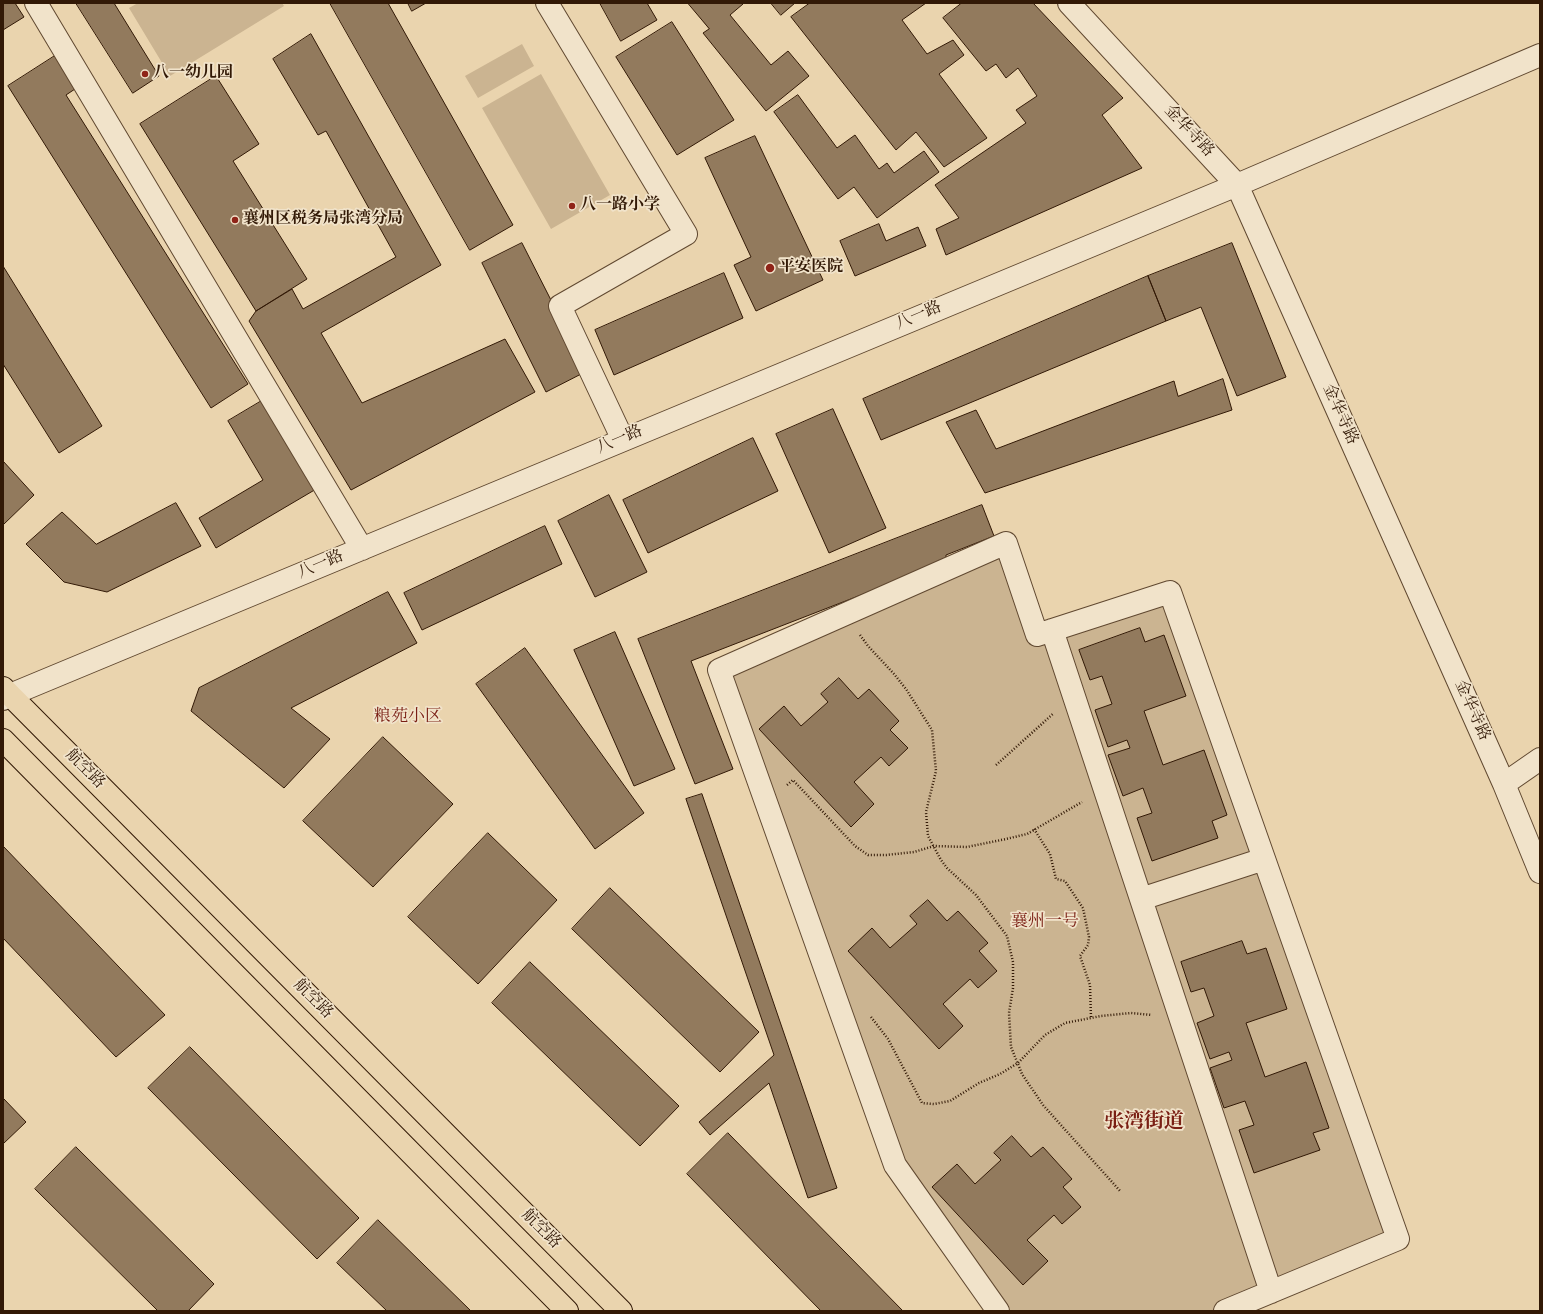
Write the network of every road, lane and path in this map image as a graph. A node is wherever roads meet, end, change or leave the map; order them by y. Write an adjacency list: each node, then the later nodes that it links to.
1 (36, 3): 7 (street)
2 (546, 3): 6 (street)
3 (1069, 3): 5 (street, 金华寺路)
4 (1540, 55): 5 (street, 八一路)
5 (1237, 185): 6 (street, 八一路); 15 (street, 金华寺路)
6 (623, 440): 7 (street, 八一路)
7 (362, 549): 10 (street, 八一路)
8 (850, 612): 9 (street); 17 (street); 19 (path)
9 (1052, 630): 11 (street); 20 (street)
10 (5, 694): 30 (main road, 航空路)
11 (1074, 696): 14 (path); 16 (street)
12 (3, 740): 29 (main road)
13 (1540, 759): 15 (street)
14 (996, 765)
15 (1504, 784): 21 (street, 金华寺路)
16 (1104, 786): 18 (path); 22 (street)
17 (765, 800): 19 (path); 31 (street)
18 (1034, 830): 19 (path); 24 (path)
19 (934, 846): 26 (path)
20 (1264, 859): 22 (street); 28 (street)
21 (1540, 872)
22 (1140, 898): 25 (street)
23 (867, 1012): 26 (path)
24 (1091, 1018): 25 (path); 26 (path)
25 (1180, 1019): 28 (street)
26 (1018, 1064): 27 (path)
27 (1121, 1192)
28 (1270, 1292): 32 (street)
29 (567, 1311)
30 (621, 1311)
31 (998, 1311)
32 (1225, 1311)

